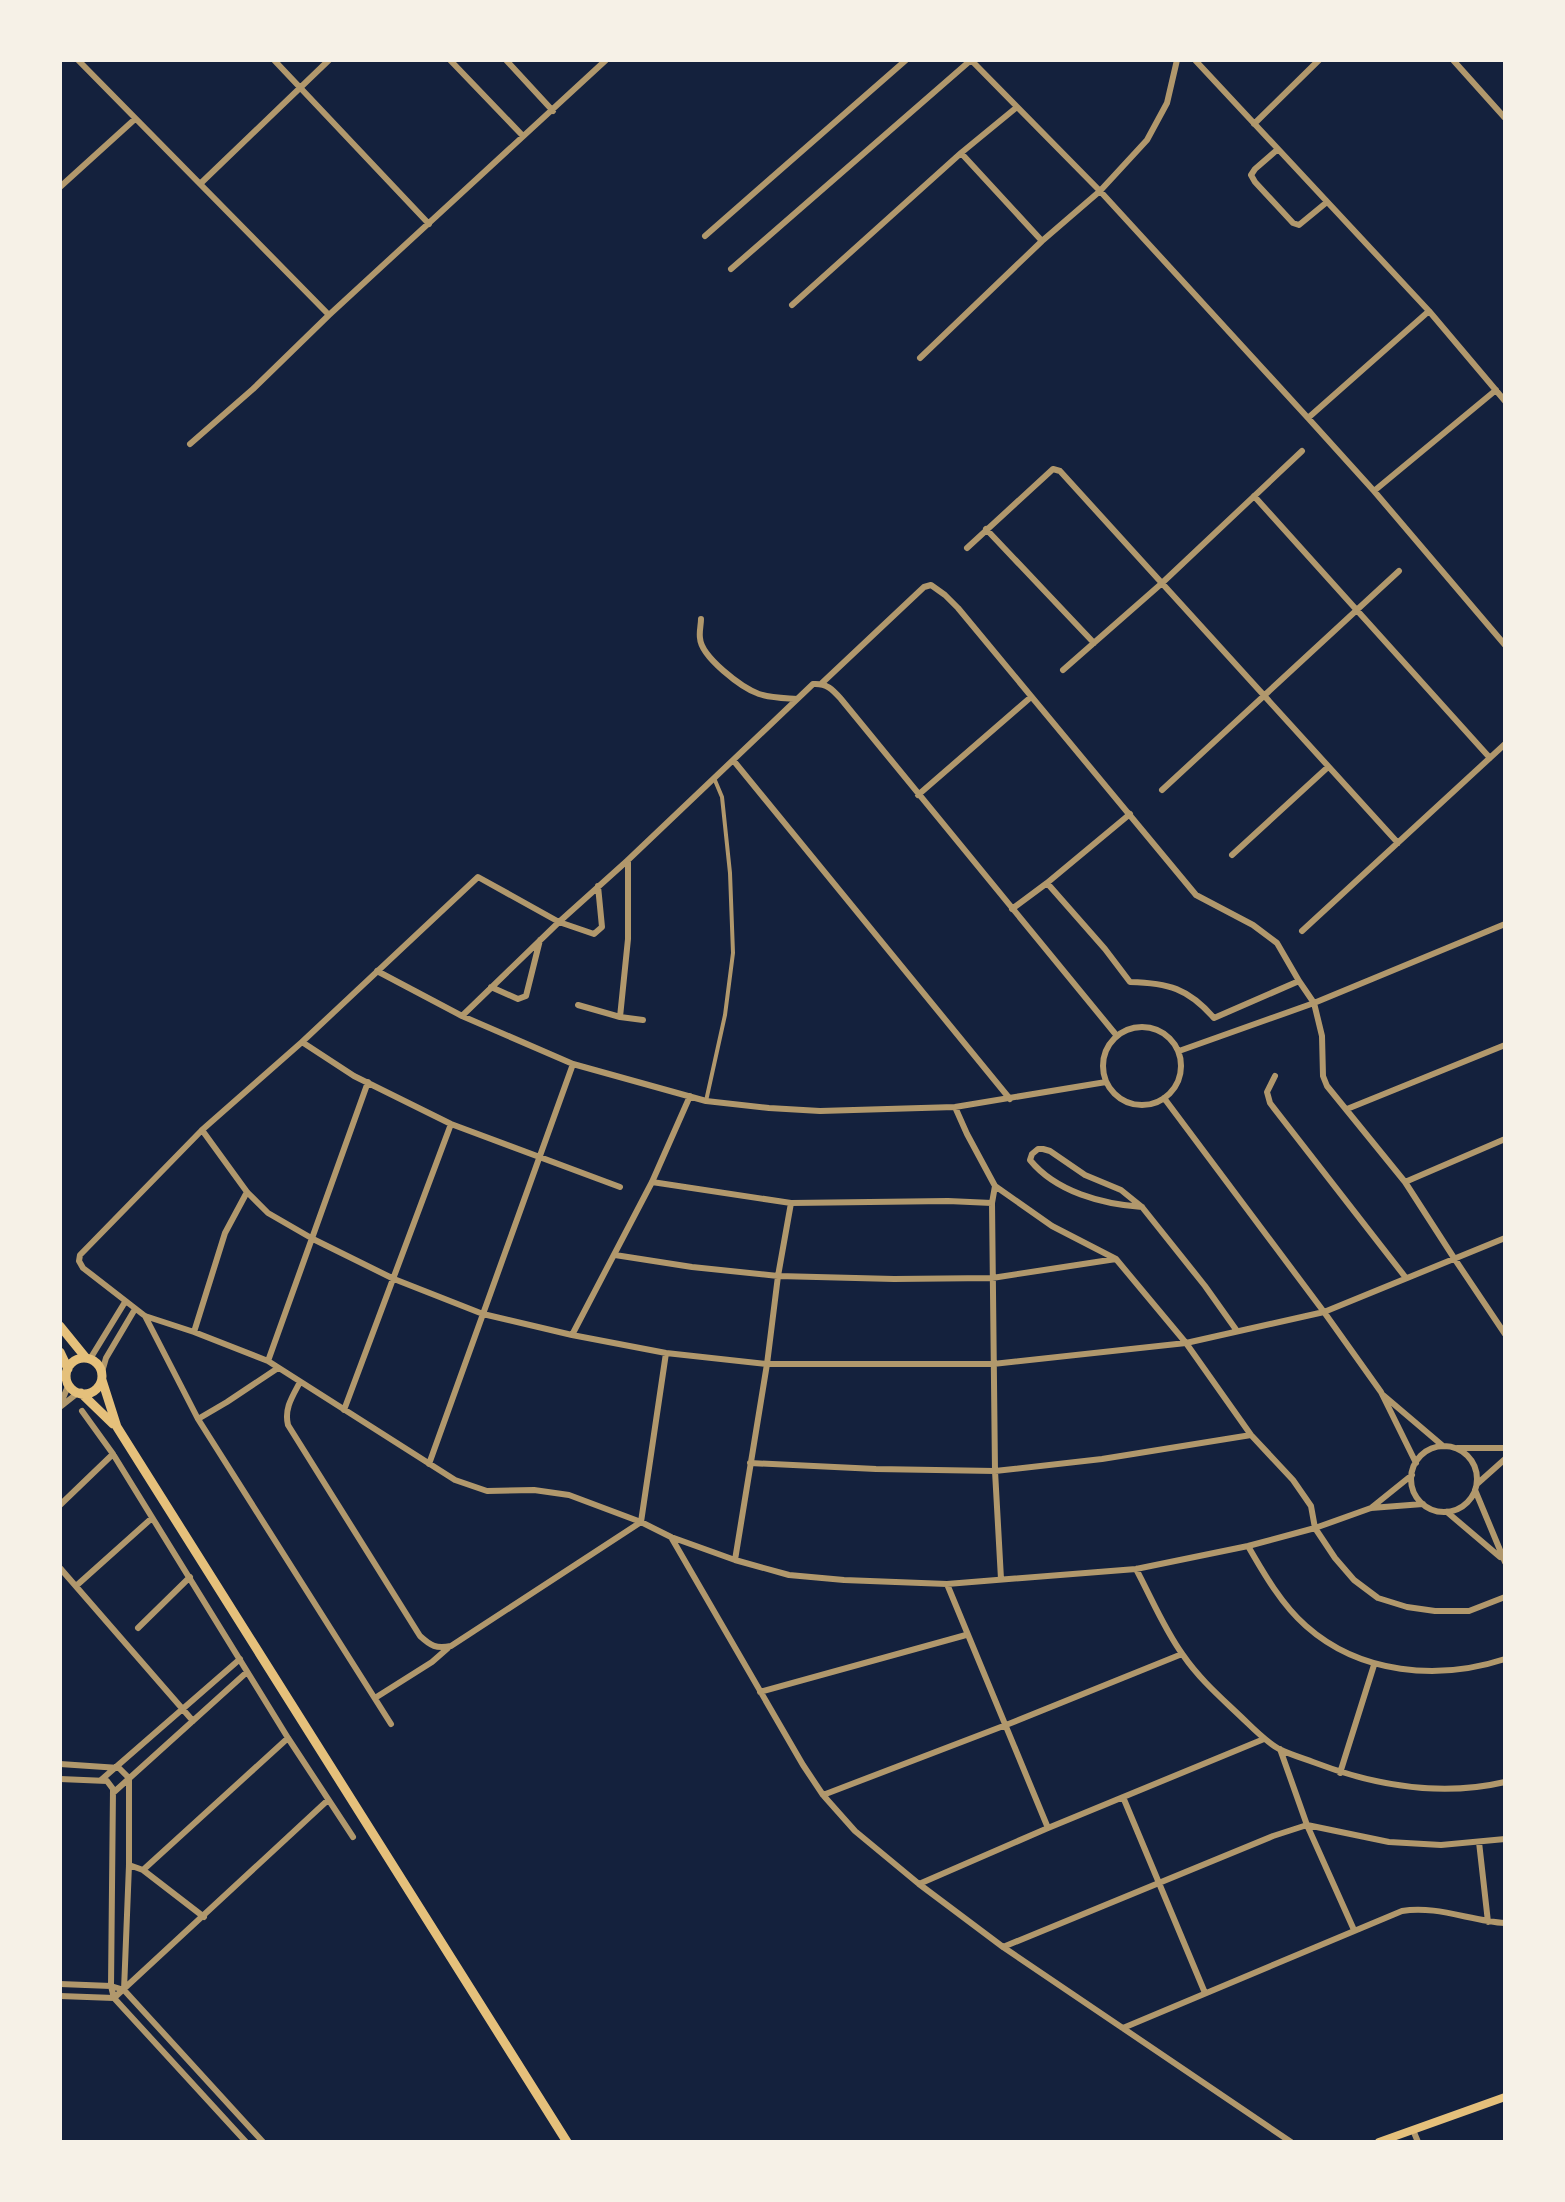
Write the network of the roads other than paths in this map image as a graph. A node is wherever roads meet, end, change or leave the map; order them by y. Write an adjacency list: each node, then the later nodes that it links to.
1 (78, 60): 17 (street)
2 (274, 60): 13 (street)
3 (329, 60): 13 (street)
4 (450, 60): 19 (street)
5 (506, 60): 15 (street)
6 (606, 60): 15 (street)
7 (906, 60): 27 (street)
8 (971, 60): 14 (street); 29 (street)
9 (1177, 60): 24 (street)
10 (1195, 60): 18 (street)
11 (1453, 60): 16 (street)
12 (1317, 61): 18 (street)
13 (301, 87): 22 (street); 26 (street)
14 (1017, 107): 21 (street); 24 (street)
15 (553, 111): 19 (street)
16 (1505, 118)
17 (135, 119): 22 (street); 23 (street)
18 (1254, 124): 20 (street)
19 (523, 136): 26 (street)
20 (1278, 149): 25 (street); 25 (street)
21 (961, 153): 28 (street); 30 (street)
22 (200, 184): 32 (street)
23 (60, 187)
24 (1100, 191): 28 (street); 36 (street)
25 (1327, 202): 31 (street)
26 (429, 224): 32 (street)
27 (705, 236)
28 (1042, 241): 33 (street)
29 (731, 269)
30 (792, 305)
31 (1429, 311): 34 (street); 36 (street)
32 (329, 315): 37 (street)
33 (920, 358)
34 (1496, 390): 35 (street); 39 (street)
35 (1505, 401)
36 (1308, 418): 39 (street)
37 (190, 444)
38 (1302, 451): 40 (street)
39 (1374, 491): 48 (street)
40 (1254, 496): 44 (street); 45 (street)
41 (986, 529): 42 (street); 44 (street); 47 (street)
42 (967, 548)
43 (1399, 571): 45 (street)
44 (1161, 584): 47 (street); 51 (street)
45 (1357, 610): 51 (street); 55 (street)
46 (701, 619): 53 (street)
47 (1094, 643): 49 (street)
48 (1505, 645)
49 (1063, 670)
50 (822, 683): 52 (street); 53 (street); 60 (street)
51 (1263, 696): 57 (street); 59 (street)
52 (1031, 697): 60 (street); 61 (street)
53 (797, 699): 56 (street)
54 (1505, 744): 55 (street)
55 (1490, 758): 62 (street)
56 (733, 760): 58 (street); 92 (street)
57 (1328, 767): 62 (street); 63 (street)
58 (714, 778): 64 (street); 93 (street)
59 (1162, 790)
60 (918, 795): 67 (street)
61 (1130, 814): 65 (street); 73 (street)
62 (1398, 843): 70 (street)
63 (1232, 855)
64 (628, 860): 66 (street); 78 (street)
65 (1047, 883): 67 (street); 79 (street)
66 (598, 886): 68 (street); 68 (street)
67 (1012, 909): 82 (street)
68 (559, 922): 71 (street); 72 (street)
69 (1505, 924): 75 (street)
70 (1302, 931)
71 (540, 940): 74 (street); 74 (street)
72 (377, 971): 77 (street); 83 (street)
73 (1299, 981): 75 (street); 79 (street)
74 (491, 987): 77 (street)
75 (1314, 1003): 81 (street); 95 (street)
76 (578, 1005): 78 (street)
77 (462, 1016): 86 (street)
78 (620, 1017): 80 (street)
79 (1214, 1018): 81 (street)
80 (643, 1020)
81 (1224, 1035): 85 (street)
82 (1117, 1036): 85 (street); 89 (street)
83 (302, 1042): 88 (street); 97 (street)
84 (1505, 1045): 95 (street)
85 (1179, 1051): 91 (street)
86 (573, 1064): 90 (street); 99 (street)
87 (1275, 1076): 115 (street)
88 (368, 1082): 96 (street); 109 (street)
89 (1106, 1082): 91 (street); 92 (street)
90 (690, 1096): 93 (street); 100 (street)
91 (1164, 1098): 119 (street)
92 (1010, 1099): 94 (street)
93 (706, 1101): 94 (street)
94 (955, 1107): 102 (street)
95 (1347, 1109): 101 (street)
96 (451, 1124): 99 (street); 116 (street)
97 (202, 1130): 104 (street); 117 (street)
98 (1505, 1139): 101 (street)
99 (538, 1158): 103 (street); 120 (street)
100 (652, 1182): 105 (street); 110 (street)
101 (1405, 1182): 111 (street)
102 (995, 1186): 106 (street); 112 (street)
103 (620, 1187)
104 (247, 1192): 109 (street); 124 (street)
105 (791, 1203): 106 (street); 113 (street)
106 (992, 1203): 114 (street)
107 (1142, 1207): 107 (street); 123 (street)
108 (1505, 1238): 111 (street)
109 (313, 1239): 116 (street); 131 (street)
110 (615, 1255): 113 (street); 126 (street)
111 (1454, 1258): 115 (street); 125 (street)
112 (1116, 1259): 114 (street); 127 (street)
113 (778, 1276): 114 (street); 132 (street)
114 (992, 1278): 133 (street)
115 (1406, 1278): 119 (street)
116 (394, 1279): 120 (street); 142 (street)
117 (125, 1302): 118 (street); 130 (street)
118 (135, 1309): 121 (street); 136 (street)
119 (1324, 1312): 123 (street); 139 (street)
120 (483, 1314): 126 (street); 154 (street)
121 (145, 1316): 124 (street); 144 (street)
122 (60, 1326): 130 (main road)
123 (1237, 1331): 127 (street)
124 (194, 1332): 131 (street)
125 (1505, 1334)
126 (572, 1335): 129 (street)
127 (1186, 1343): 133 (street); 146 (street)
128 (60, 1352): 135 (main road)
129 (666, 1353): 132 (street); 163 (street)
130 (88, 1358): 135 (main road); 136 (main road)
131 (268, 1361): 134 (street)
132 (767, 1364): 133 (street); 152 (street)
133 (993, 1364): 155 (street)
134 (278, 1368): 137 (street); 144 (street)
135 (68, 1369): 138 (main road)
136 (102, 1376): 140 (main road); 145 (main road)
137 (300, 1382): 142 (street); 178 (street)
138 (69, 1384): 140 (main road); 141 (street)
139 (1381, 1392): 147 (street); 153 (street)
140 (80, 1393): 141 (street); 145 (main road)
141 (60, 1406)
142 (344, 1410): 154 (street)
143 (82, 1411): 150 (street)
144 (198, 1419): 185 (street)
145 (117, 1427): 229 (main road)
146 (1251, 1435): 155 (street); 164 (street)
147 (1443, 1446): 148 (street); 153 (street)
148 (1455, 1448): 149 (street); 157 (street)
149 (1505, 1448)
150 (113, 1454): 159 (street); 162 (street)
151 (1505, 1459): 157 (street)
152 (750, 1463): 155 (street); 167 (street)
153 (1416, 1463): 156 (street)
154 (429, 1464): 163 (street)
155 (995, 1471): 172 (street)
156 (1412, 1475): 158 (street); 160 (street)
157 (1476, 1487): 161 (street); 168 (street)
158 (1423, 1504): 160 (street); 161 (street)
159 (60, 1505)
160 (1371, 1508): 164 (street)
161 (1447, 1512): 168 (street)
162 (152, 1518): 171 (street); 174 (street)
163 (641, 1522): 165 (street); 178 (street)
164 (1315, 1528): 166 (street); 175 (street)
165 (671, 1537): 167 (street); 184 (street)
166 (1248, 1546): 170 (street); 182 (street)
167 (735, 1560): 173 (street)
168 (1504, 1560)
169 (60, 1568): 174 (street)
170 (1136, 1569): 172 (street); 179 (street)
171 (190, 1577): 176 (street); 180 (street)
172 (1001, 1579): 173 (street)
173 (947, 1584): 177 (street)
174 (76, 1586): 186 (street)
175 (1505, 1597)
176 (138, 1628)
177 (966, 1635): 184 (street); 189 (street)
178 (451, 1646): 185 (street)
179 (1182, 1654): 189 (street); 191 (street)
180 (240, 1659): 183 (street); 186 (street)
181 (1505, 1659): 182 (street)
182 (1374, 1665): 195 (street)
183 (247, 1672): 187 (street); 190 (street)
184 (760, 1692): 201 (street)
185 (375, 1698): 188 (street)
186 (182, 1710): 187 (street); 194 (street)
187 (193, 1721): 196 (street)
188 (391, 1724)
189 (1006, 1725): 201 (street); 205 (street)
190 (288, 1738): 203 (street); 210 (street)
191 (1264, 1739): 192 (street); 202 (street)
192 (1280, 1749): 195 (street); 204 (street)
193 (60, 1764): 194 (street)
194 (115, 1768): 196 (street); 198 (street)
195 (1340, 1773): 199 (street)
196 (129, 1778): 200 (street); 209 (street)
197 (60, 1779): 198 (street)
198 (100, 1781): 200 (street)
199 (1505, 1782)
200 (113, 1793): 219 (street)
201 (823, 1795): 212 (street)
202 (1123, 1797): 205 (street); 211 (street)
203 (328, 1800): 206 (street); 213 (street)
204 (1307, 1825): 208 (street); 211 (street); 216 (street)
205 (1048, 1828): 212 (street)
206 (353, 1837)
207 (1505, 1839): 208 (street)
208 (1479, 1842): 214 (street)
209 (129, 1865): 210 (street); 220 (street)
210 (143, 1870): 213 (street)
211 (1160, 1883): 217 (street); 221 (street)
212 (919, 1884): 217 (street)
213 (204, 1917): 220 (street)
214 (1488, 1922): 215 (street); 216 (street)
215 (1505, 1923)
216 (1354, 1930): 221 (street)
217 (1003, 1947): 224 (street)
218 (60, 1984): 219 (street)
219 (111, 1986): 220 (street); 223 (street)
220 (124, 1990): 223 (street); 228 (street)
221 (1205, 1993): 224 (street)
222 (60, 1996): 223 (street)
223 (114, 1998): 227 (street)
224 (1123, 2028): 230 (street)
225 (1505, 2097): 226 (main road)
226 (1413, 2130): 231 (main road); 232 (street)
227 (246, 2142)
228 (263, 2142)
229 (567, 2142)
230 (1291, 2142)
231 (1379, 2142)
232 (1418, 2142)

